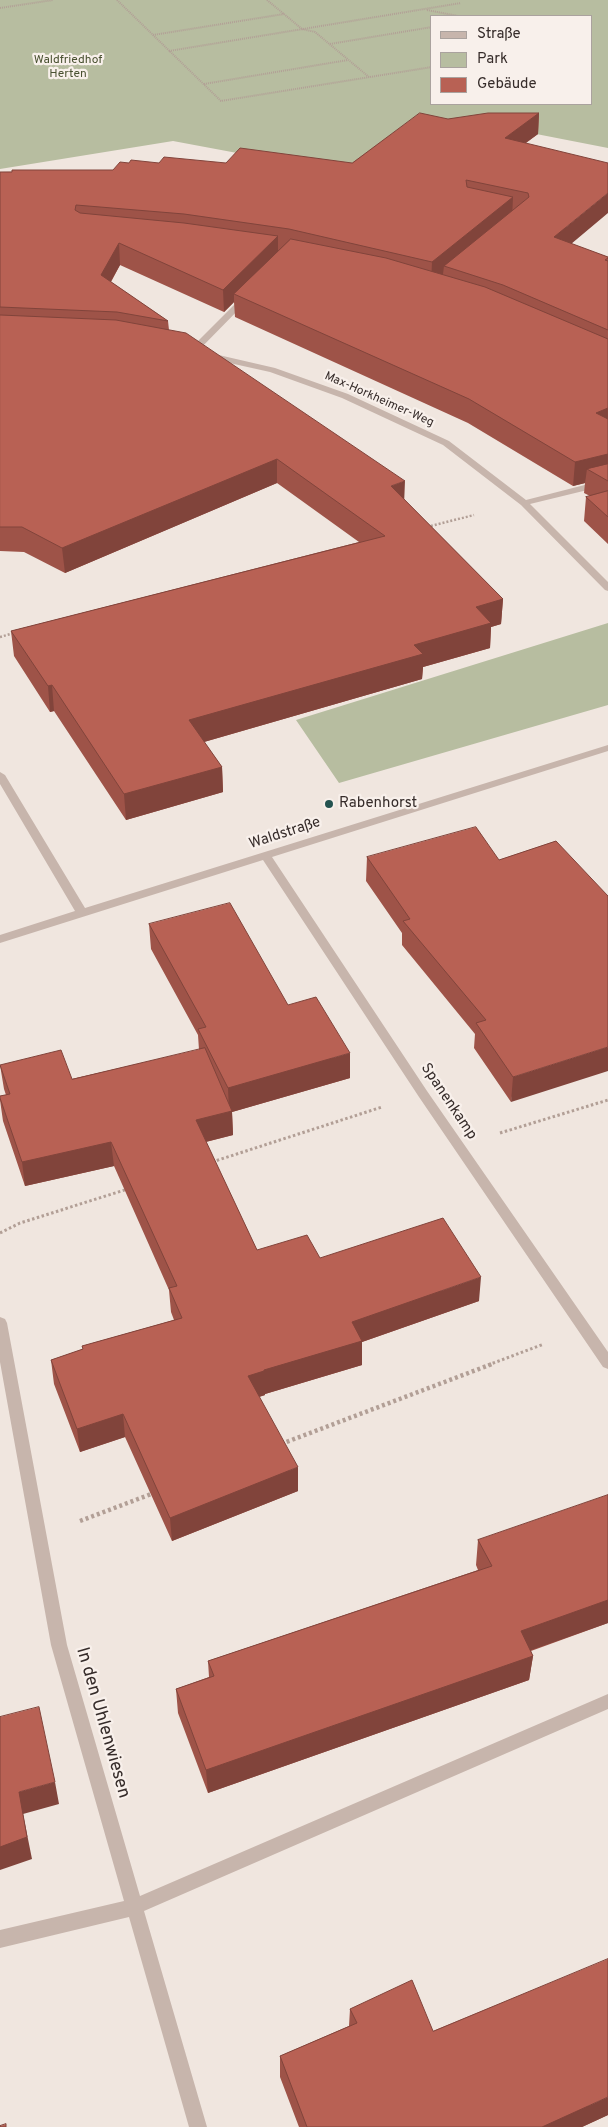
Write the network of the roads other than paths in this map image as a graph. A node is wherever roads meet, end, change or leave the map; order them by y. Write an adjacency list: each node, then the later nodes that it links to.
1 (255, 290): 3 (street, Max-Horkheimer-Weg)
2 (608, 482): 3 (street)
3 (524, 503): 4 (street, Max-Horkheimer-Weg)
4 (608, 588)
5 (608, 748): 7 (street, Waldstraße)
6 (0, 775): 8 (street)
7 (266, 856): 8 (street, Waldstraße); 11 (street, Spanenkamp)
8 (82, 913): 9 (street, Waldstraße)
9 (0, 939)
10 (0, 1323): 13 (street, In den Uhlenwiesen)
11 (608, 1363)
12 (608, 1701): 13 (street)
13 (134, 1907): 14 (street); 15 (street, In den Uhlenwiesen)
14 (0, 1939)
15 (198, 2127)

